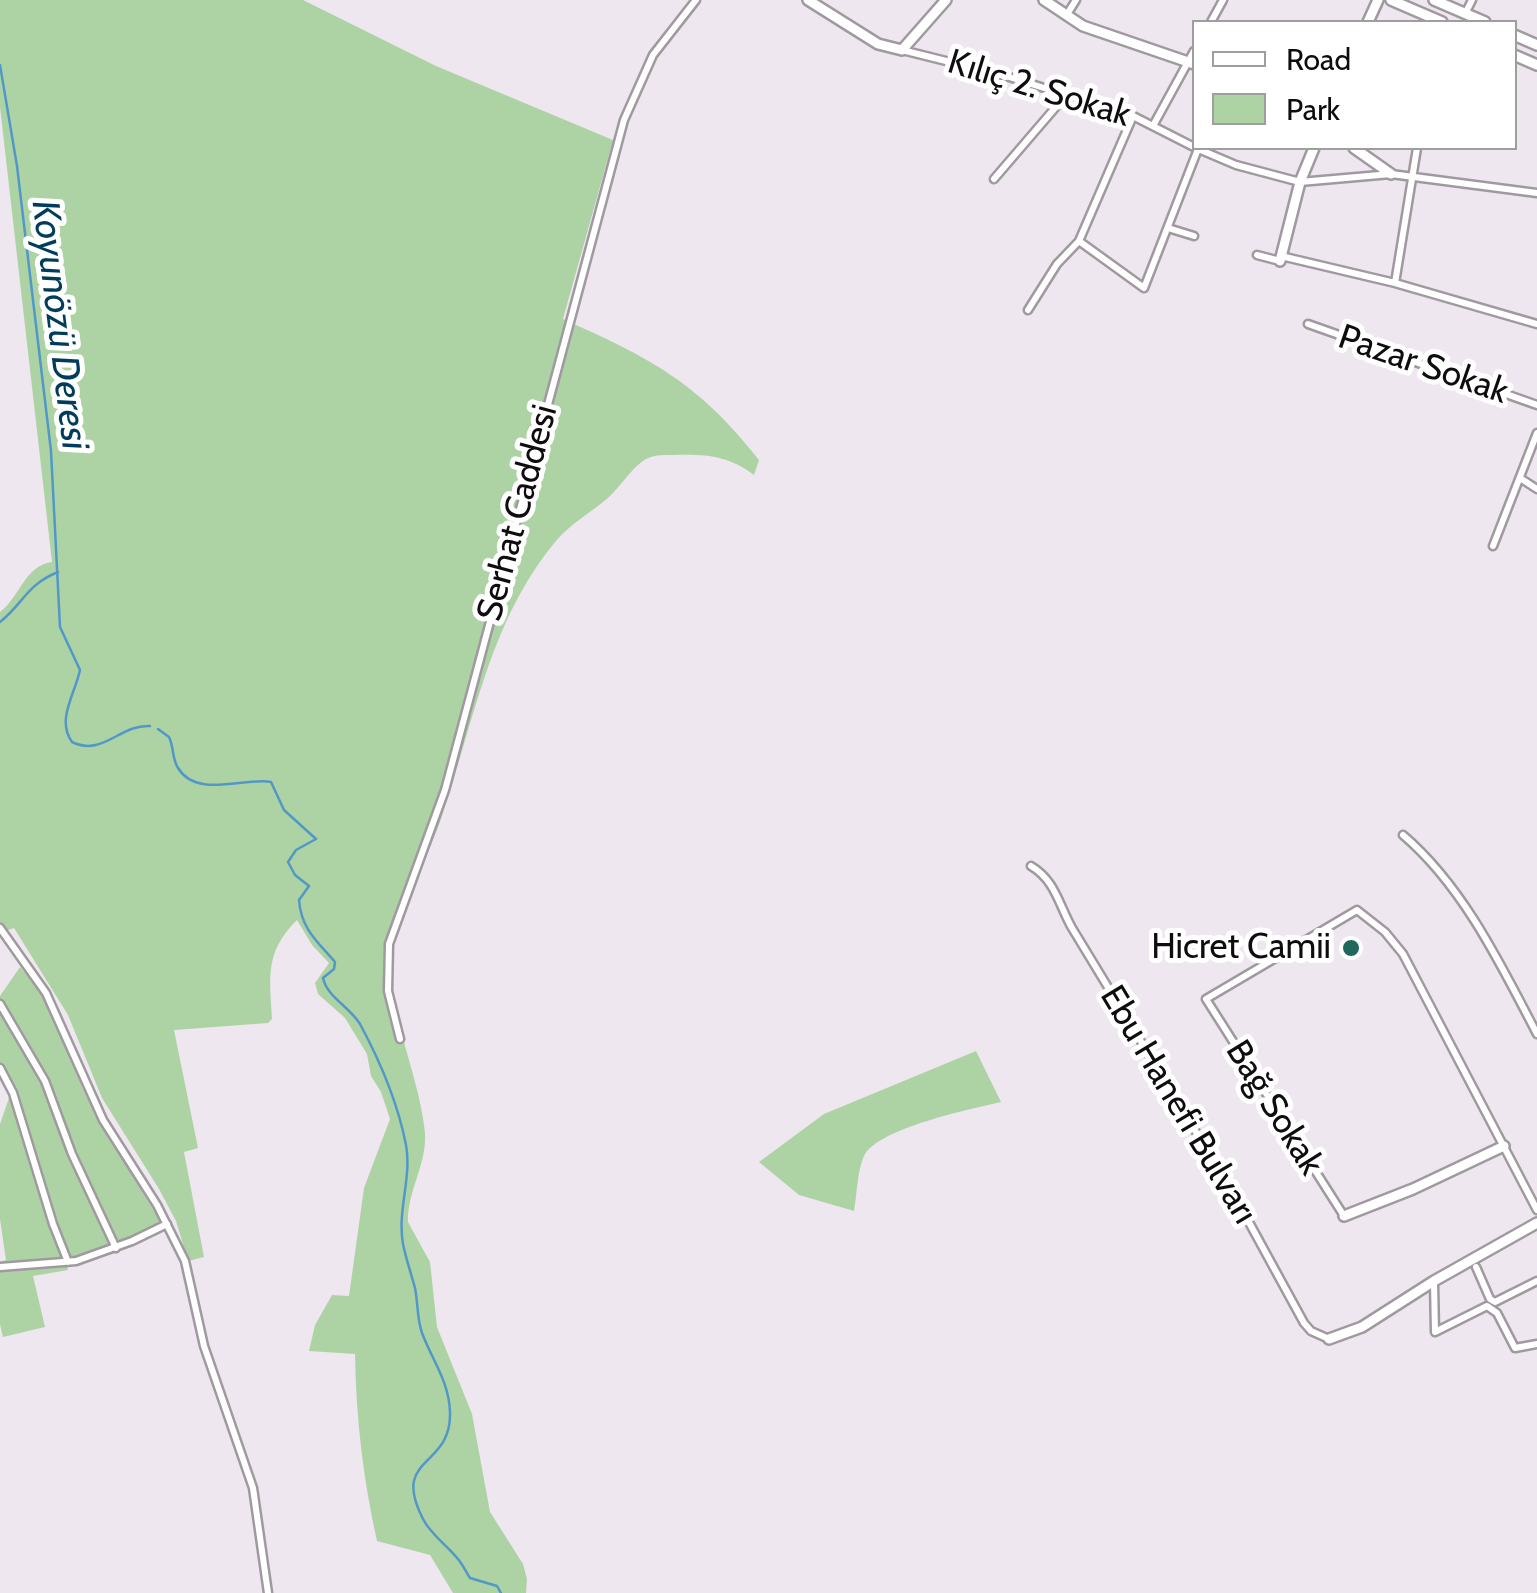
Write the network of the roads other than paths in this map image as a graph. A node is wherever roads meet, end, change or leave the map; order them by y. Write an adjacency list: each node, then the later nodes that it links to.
1 (696, 0): 48 (street, Serhat Caddesi)
2 (808, 0): 13 (street, Kılıç 2. Sokak)
3 (946, 0): 13 (street)
4 (1044, 0): 10 (street)
5 (1076, 0): 10 (street)
6 (1391, 0): 11 (street)
7 (1434, 0): 9 (street)
8 (1472, 0): 9 (street)
9 (1465, 14): 12 (street)
10 (1066, 16): 14 (street)
11 (1437, 20)
12 (1480, 20)
13 (902, 50): 15 (street, Kılıç 2. Sokak)
14 (1192, 63): 17 (street)
15 (1067, 94): 16 (street, Kılıç 2. Sokak); 26 (street)
16 (1133, 116): 17 (street, Kılıç 2. Sokak); 31 (street)
17 (1154, 124): 18 (street, Kılıç 2. Sokak)
18 (1192, 146)
19 (1195, 150): 29 (street)
20 (1201, 150): 27 (street, Kılıç 2. Sokak)
21 (1313, 150): 27 (street)
22 (1357, 150): 24 (street)
23 (1416, 150): 25 (street)
24 (1390, 174): 25 (street, Kılıç 2. Sokak); 27 (street, Kılıç 2. Sokak)
25 (1410, 175): 28 (street, Kılıç 2. Sokak); 34 (street)
26 (994, 179)
27 (1300, 182): 33 (street)
28 (1537, 192)
29 (1168, 228): 30 (street); 31 (street)
30 (1194, 236)
31 (1079, 241): 35 (street)
32 (1257, 255): 33 (street)
33 (1280, 259): 34 (street)
34 (1394, 283): 37 (street)
35 (1028, 310)
36 (1308, 324): 38 (street, Pazar Sokak)
37 (1537, 324)
38 (1537, 405)
39 (1537, 433): 40 (street)
40 (1520, 478): 41 (street); 42 (street)
41 (1537, 489)
42 (1493, 546)
43 (1402, 835): 47 (street)
44 (1030, 866): 62 (street, Ebu Hanefi Bulvarı)
45 (0, 928): 54 (street)
46 (0, 1004): 55 (street)
47 (1537, 1034)
48 (400, 1039)
49 (0, 1068): 56 (street)
50 (1504, 1146): 51 (street); 52 (street); 52 (street, Bağ Sokak)
51 (1537, 1210)
52 (1344, 1216)
53 (1537, 1223): 60 (street)
54 (167, 1224): 55 (street); 64 (street)
55 (116, 1248): 56 (street)
56 (68, 1262): 57 (street)
57 (0, 1267)
58 (1476, 1267): 61 (street)
59 (1537, 1281): 61 (street)
60 (1434, 1282): 61 (street); 62 (street)
61 (1491, 1304): 63 (street)
62 (1329, 1339)
63 (1537, 1344)
64 (268, 1593)

